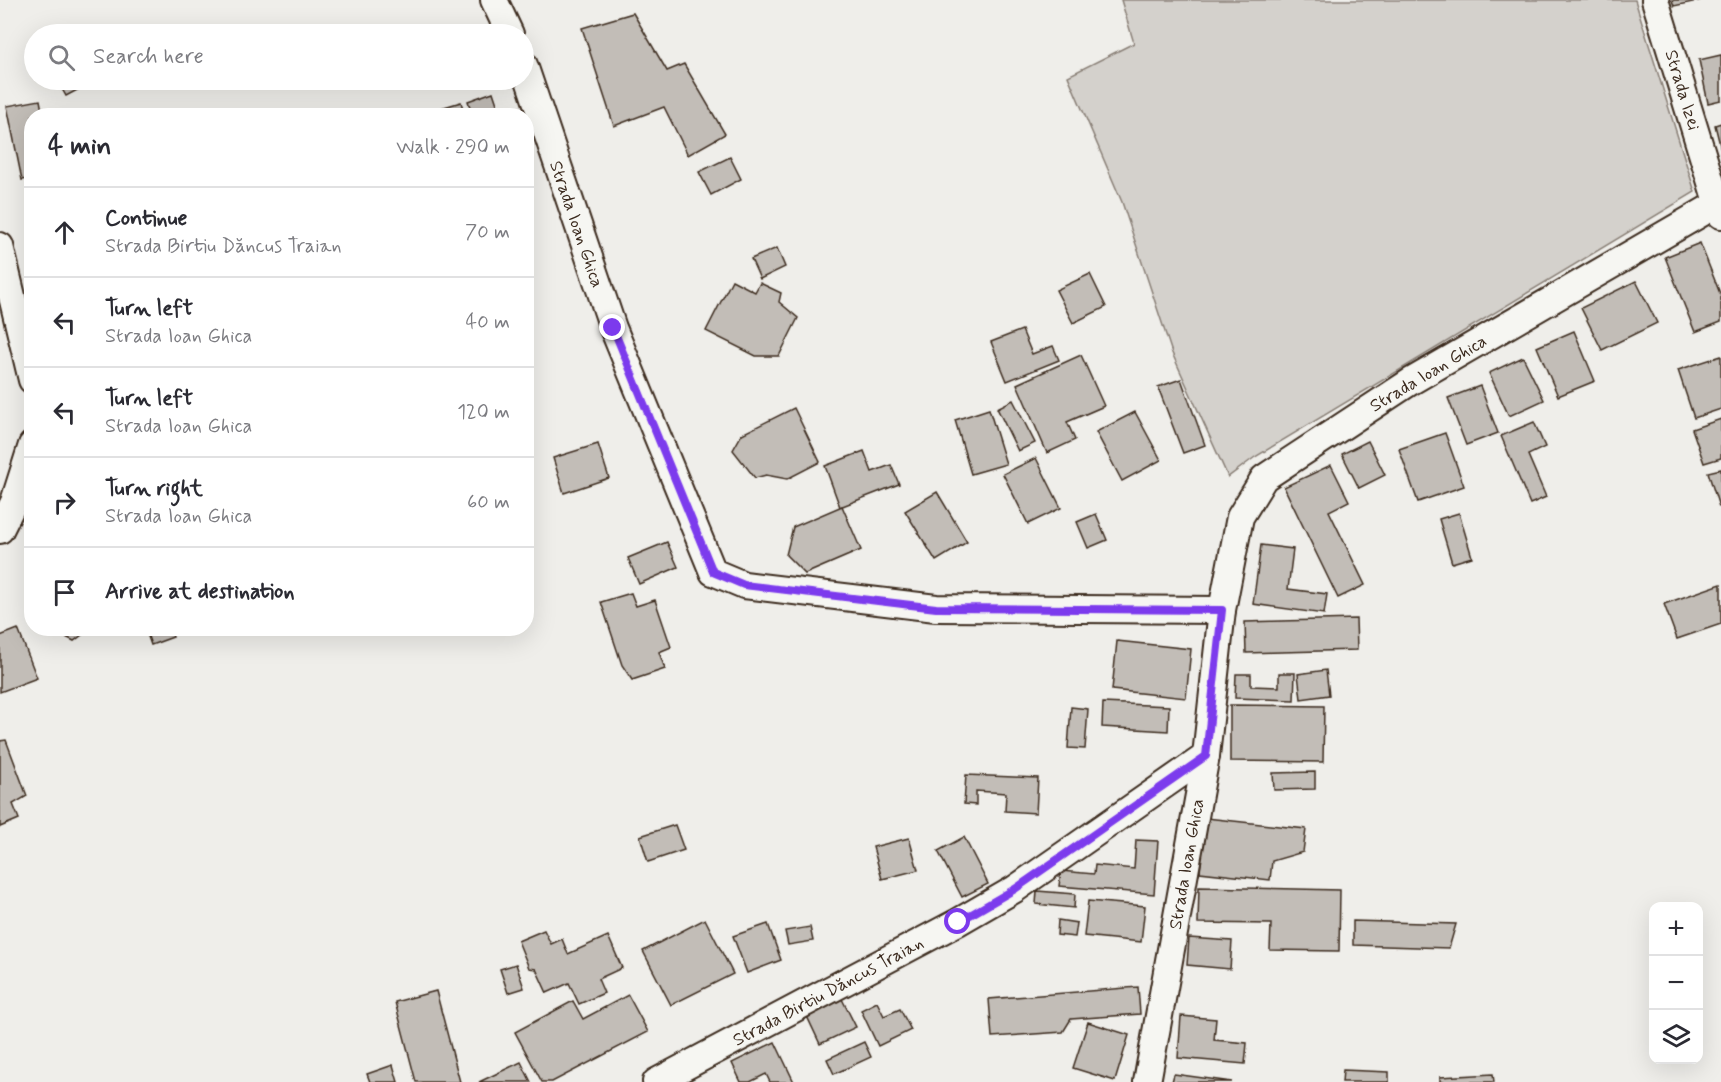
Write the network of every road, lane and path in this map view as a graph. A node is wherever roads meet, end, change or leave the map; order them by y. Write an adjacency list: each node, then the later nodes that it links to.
1 (494, 0): 3 (street)
2 (1655, 0): 5 (street, Strada Izei)
3 (505, 24)
4 (532, 90): 10 (street, Strada Ioan Ghica)
5 (1719, 209): 10 (street, Strada Ioan Ghica)
6 (0, 246): 7 (street)
7 (24, 346)
8 (24, 470): 9 (street)
9 (0, 530)
10 (1222, 610): 11 (street, Strada Ioan Ghica)
11 (1206, 756): 12 (street, Strada Birtiu Dăncus Traian); 13 (street, Strada Ioan Ghica)
12 (656, 1082)
13 (1148, 1082)

